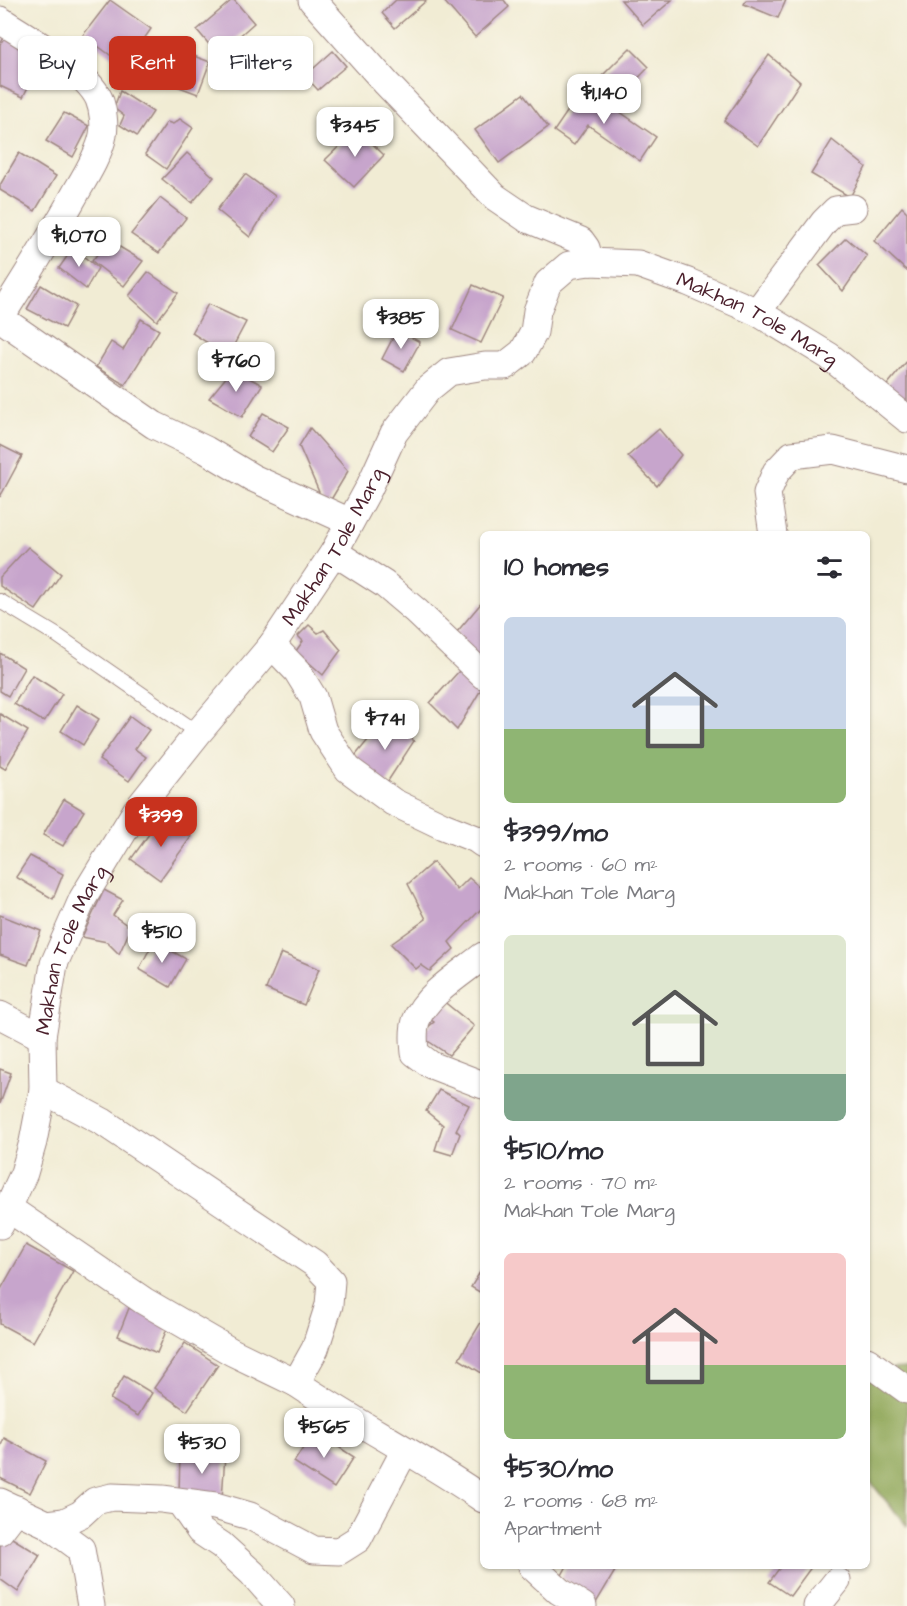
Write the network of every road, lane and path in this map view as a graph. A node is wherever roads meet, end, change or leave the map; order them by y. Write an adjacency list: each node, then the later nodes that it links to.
1 (312, 0): 4 (street)
2 (0, 20): 6 (street)
3 (853, 208): 5 (street)
4 (590, 262): 5 (street, Makhan Tole Marg); 9 (street, Makhan Tole Marg)
5 (757, 312): 7 (street, Makhan Tole Marg)
6 (0, 318): 9 (street)
7 (907, 418)
8 (907, 469): 10 (street)
9 (350, 522): 11 (street, Makhan Tole Marg)
10 (773, 531)
11 (334, 552): 13 (street, Makhan Tole Marg); 14 (street)
12 (0, 601): 15 (lane)
13 (272, 645): 15 (street, Makhan Tole Marg); 16 (street)
14 (480, 672)
15 (198, 733): 19 (street, Makhan Tole Marg)
16 (480, 842)
17 (480, 958): 20 (street)
18 (0, 1015): 19 (street)
19 (42, 1037): 21 (street, Makhan Tole Marg)
20 (480, 1084)
21 (43, 1090): 22 (street, Makhan Tole Marg); 24 (street)
22 (4, 1217): 24 (street)
23 (870, 1363): 25 (street)
24 (296, 1383): 26 (street)
25 (907, 1390)
26 (405, 1450): 27 (street); 28 (street)
27 (480, 1497)
28 (180, 1502): 30 (street); 35 (street)
29 (9, 1506): 30 (street); 31 (street)
30 (47, 1524): 34 (street)
31 (0, 1531)
32 (535, 1569): 36 (street)
33 (837, 1581): 37 (street)
34 (91, 1606)
35 (281, 1606)
36 (583, 1606)
37 (817, 1606)

